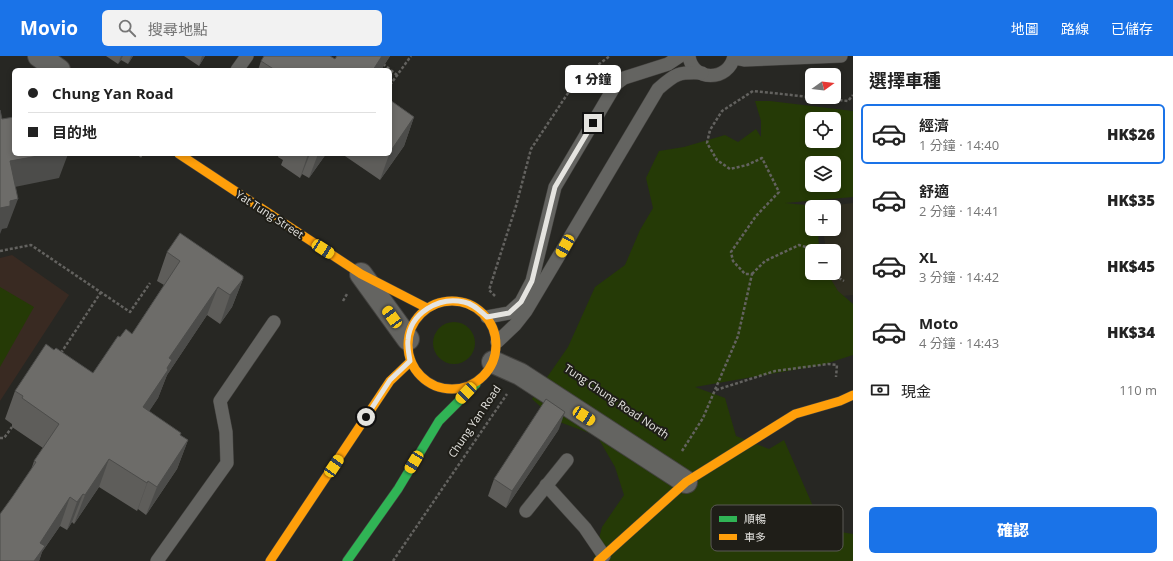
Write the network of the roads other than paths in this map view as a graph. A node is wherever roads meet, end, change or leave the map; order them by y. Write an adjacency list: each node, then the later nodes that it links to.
1 (39, 56): 7 (street)
2 (247, 56): 8 (lane)
3 (680, 56): 13 (lane)
4 (689, 56): 9 (lane)
5 (841, 56): 6 (lane)
6 (734, 57): 9 (lane)
7 (56, 68)
8 (238, 68)
9 (702, 73): 16 (lane)
10 (182, 156): 11 (street, Yat Tung Street)
11 (361, 274): 12 (street, Yat Tung Street); 15 (street, Yat Tung Street)
12 (427, 308): 13 (street); 15 (street)
13 (487, 317): 16 (street)
14 (274, 322): 25 (lane)
15 (408, 339): 17 (street)
16 (495, 352): 18 (street); 21 (street)
17 (410, 361): 18 (street); 26 (street)
18 (476, 384): 27 (street, Chung Yan Road)
19 (853, 396): 21 (street)
20 (567, 460): 22 (lane)
21 (686, 482): 24 (street)
22 (546, 485): 23 (lane); 24 (lane)
23 (526, 511)
24 (601, 558)
25 (157, 561)
26 (270, 561)
27 (347, 561)

